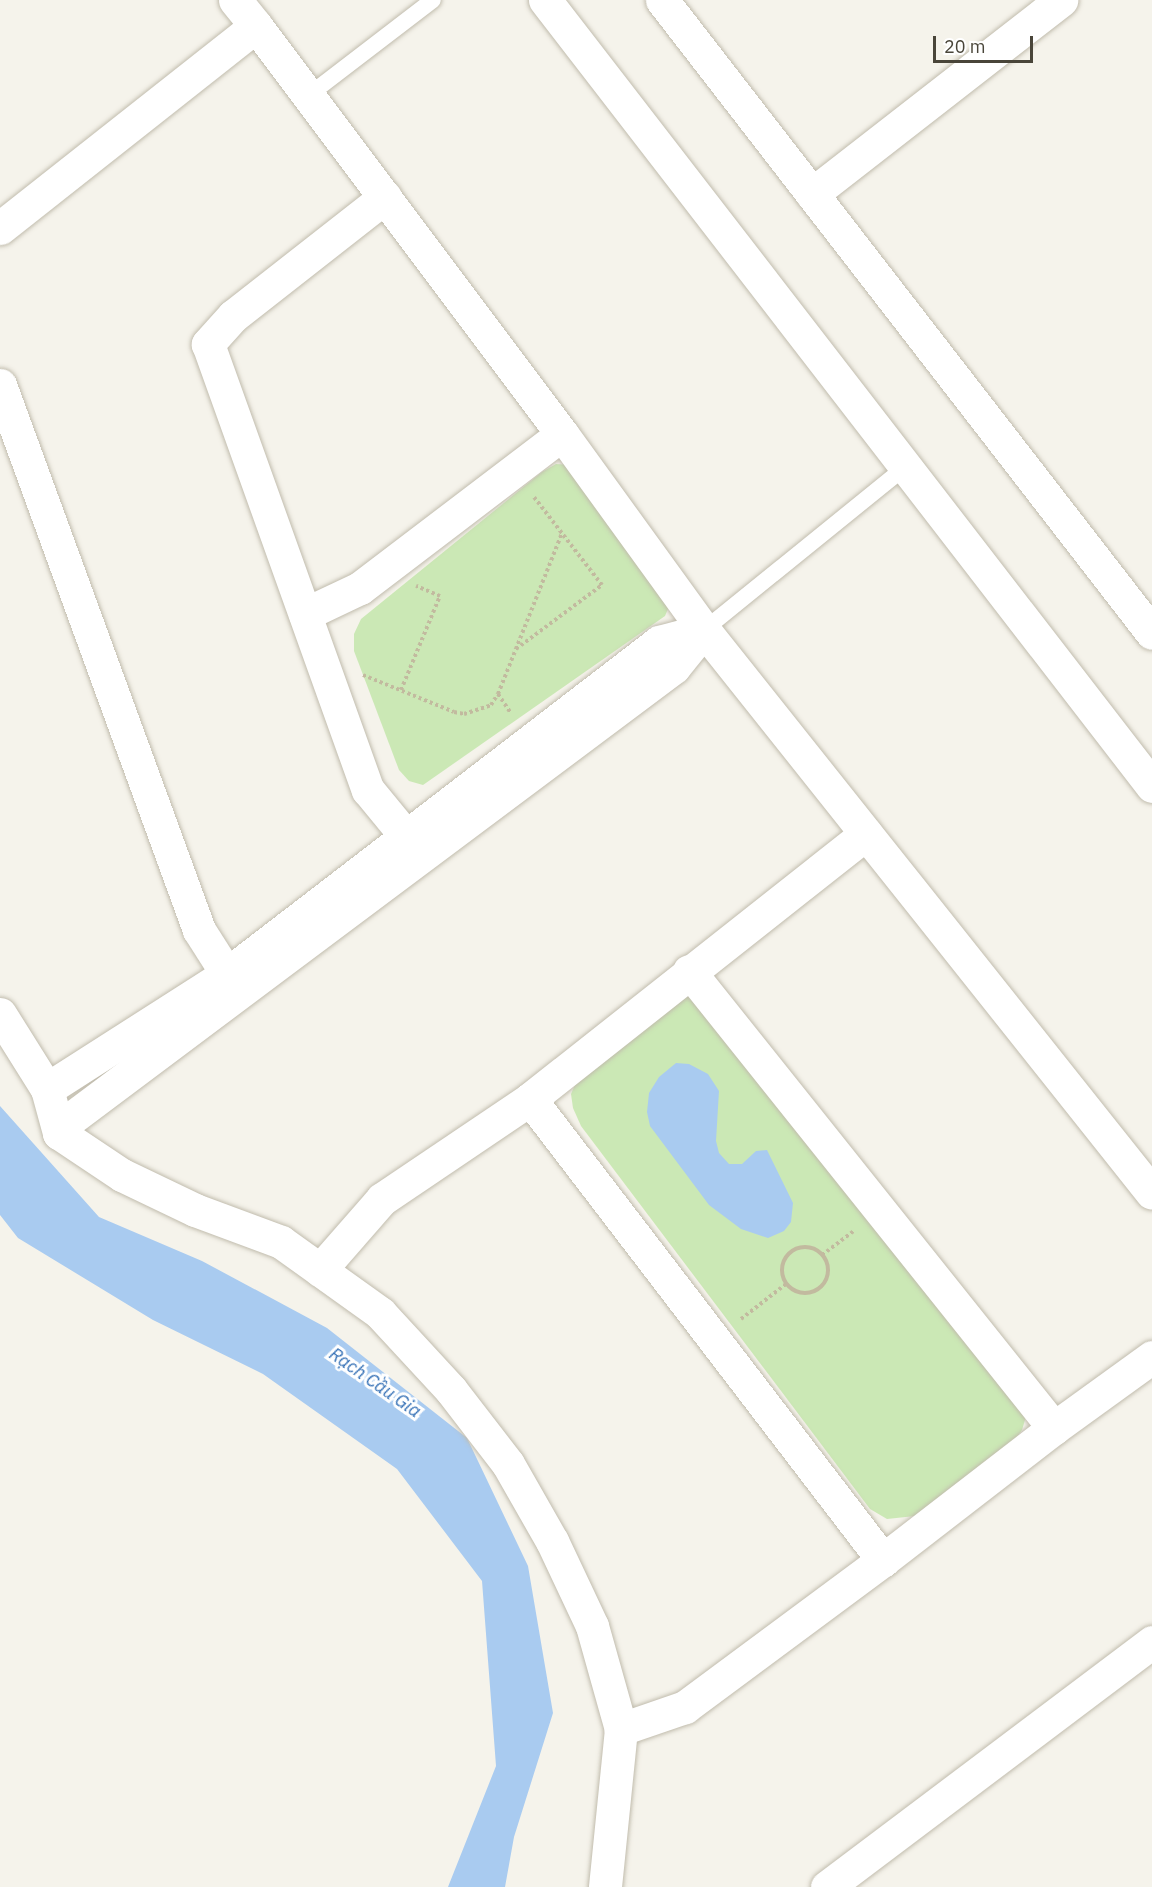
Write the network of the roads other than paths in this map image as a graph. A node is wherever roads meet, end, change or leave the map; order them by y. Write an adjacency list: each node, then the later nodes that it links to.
1 (235, 0): 6 (street)
2 (433, 0): 7 (lane)
3 (545, 0): 13 (street)
4 (662, 0): 8 (street)
5 (1062, 0): 8 (street)
6 (256, 26): 7 (street); 10 (street)
7 (309, 95): 9 (street)
8 (812, 194): 16 (street)
9 (385, 197): 12 (street); 14 (street)
10 (0, 228)
11 (0, 385): 21 (street)
12 (562, 434): 14 (street); 15 (street)
13 (905, 467): 15 (lane); 17 (street)
14 (304, 614): 19 (street)
15 (704, 630): 18 (street); 19 (street); 25 (street)
16 (1152, 633)
17 (1152, 786)
18 (866, 834): 20 (street); 26 (street)
19 (405, 835): 21 (street)
20 (689, 971): 24 (street); 29 (street)
21 (227, 974): 23 (street)
22 (0, 1014): 23 (street)
23 (47, 1089): 25 (street)
24 (530, 1099): 27 (street); 30 (street)
25 (59, 1133): 27 (street)
26 (1152, 1193)
27 (320, 1270): 32 (street)
28 (1152, 1357): 29 (street)
29 (1054, 1428): 30 (street)
30 (883, 1560): 32 (street)
31 (1152, 1642): 34 (street)
32 (621, 1729): 33 (street)
33 (605, 1887)
34 (827, 1887)

